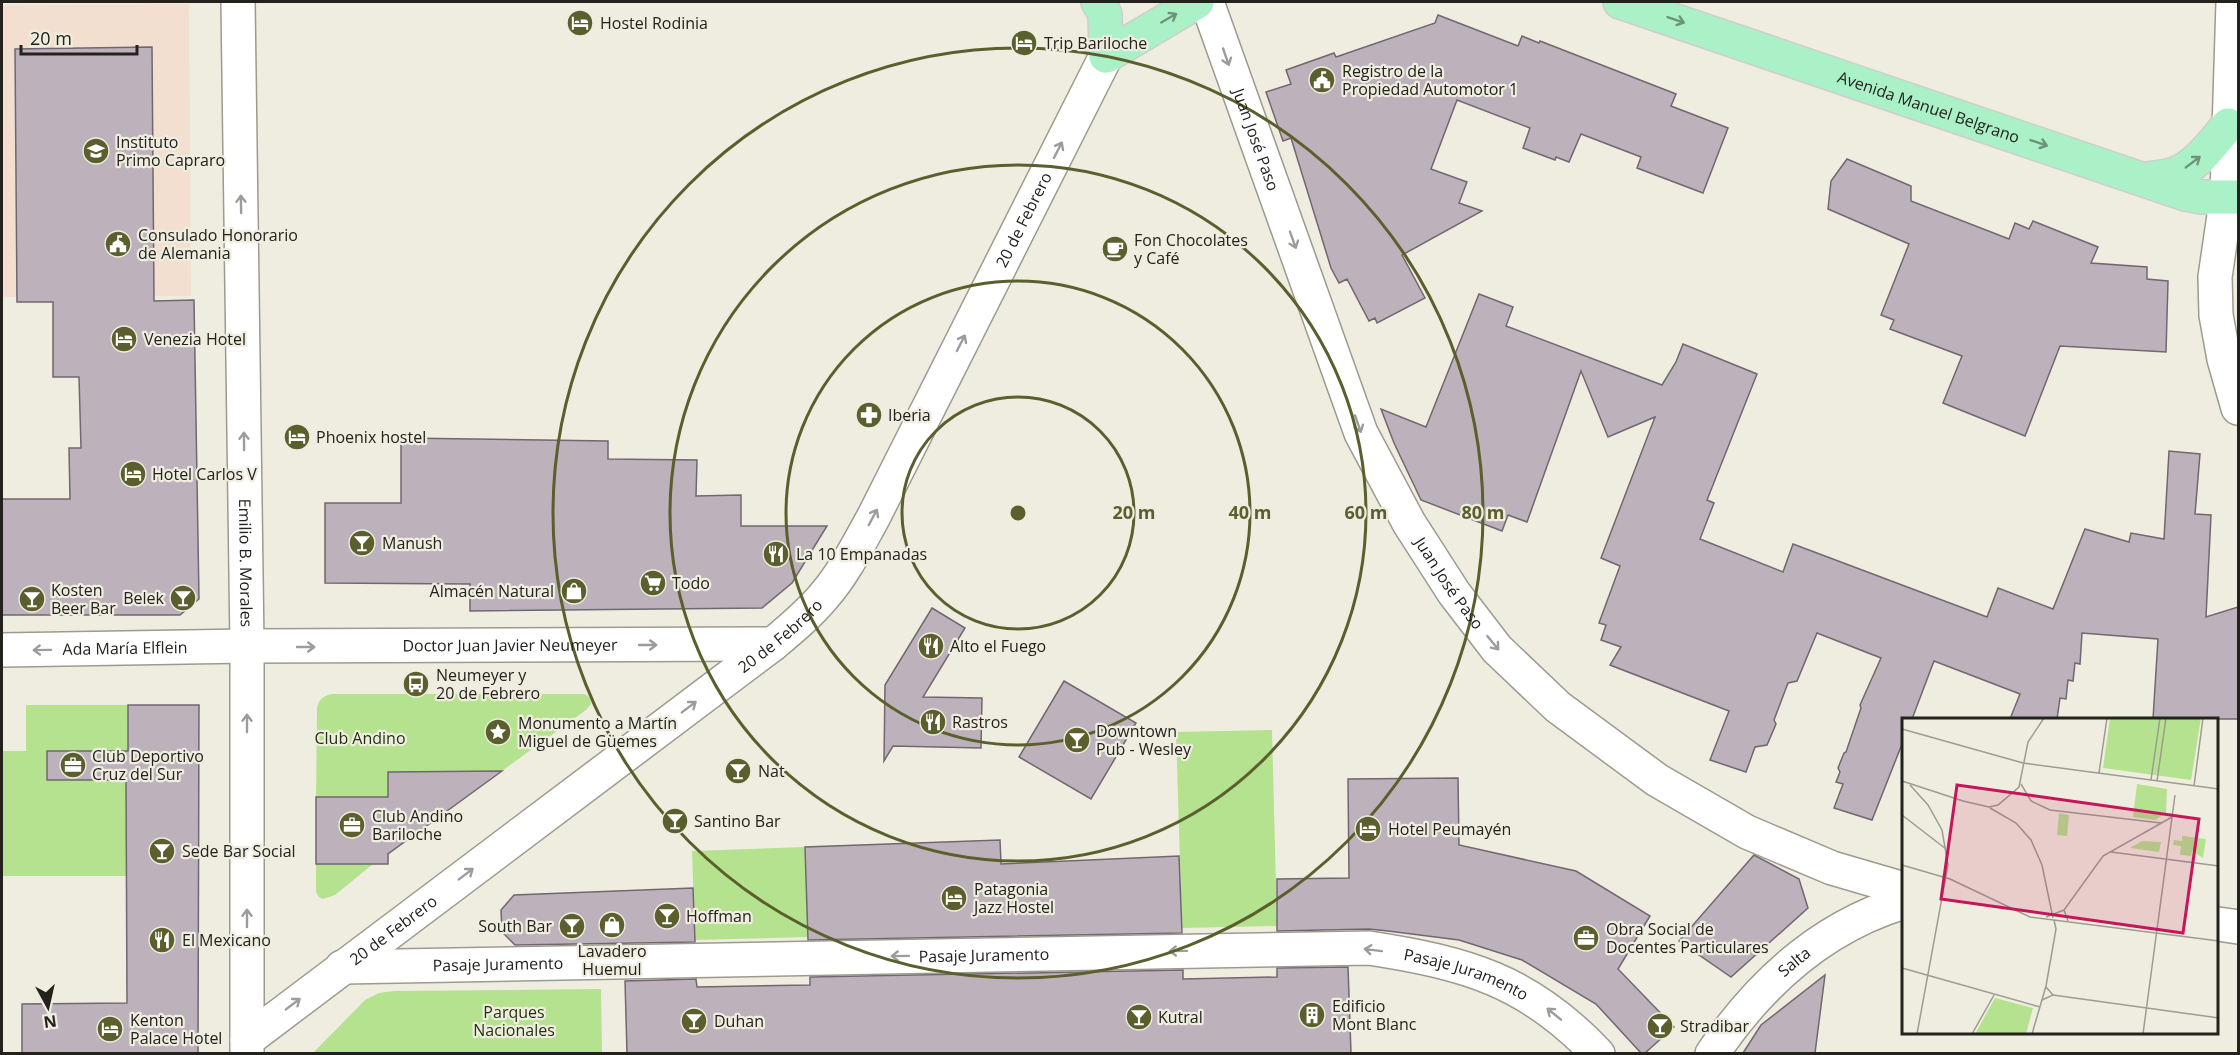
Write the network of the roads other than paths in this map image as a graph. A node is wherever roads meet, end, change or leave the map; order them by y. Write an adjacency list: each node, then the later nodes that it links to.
1 (238, 2): 13 (street, Emilio B. Morales, one-way to 1)
2 (1098, 2): 7 (main road)
3 (1197, 2): 7 (main road, one-way to 3)
4 (1207, 2): 15 (street, Juan José Paso, one-way to 15)
5 (1620, 2): 9 (main road, Avenida Manuel Belgrano, one-way to 9)
6 (2233, 2): 8 (street)
7 (1106, 56): 12 (street, 20 de Febrero, one-way to 7)
8 (2228, 125): 9 (main road, one-way to 8); 10 (street)
9 (2146, 180): 10 (main road, Avenida Manuel Belgrano)
10 (2233, 196): 11 (street)
11 (2238, 408)
12 (773, 644): 13 (street, Doctor Juan Javier Neumeyer, one-way to 12); 19 (street, 20 de Febrero, one-way to 12)
13 (247, 646): 14 (street, Ada María Elflein, one-way to 14); 20 (street, Emilio B. Morales, one-way to 13)
14 (2, 651)
15 (1902, 888)
16 (1902, 903): 22 (street, Salta)
17 (2219, 924): 18 (street)
18 (2238, 927)
19 (342, 967): 20 (street, 20 de Febrero, one-way to 19); 21 (street, Pasaje Juramento, one-way to 19)
20 (247, 1047)
21 (1598, 1053)
22 (1712, 1053)

